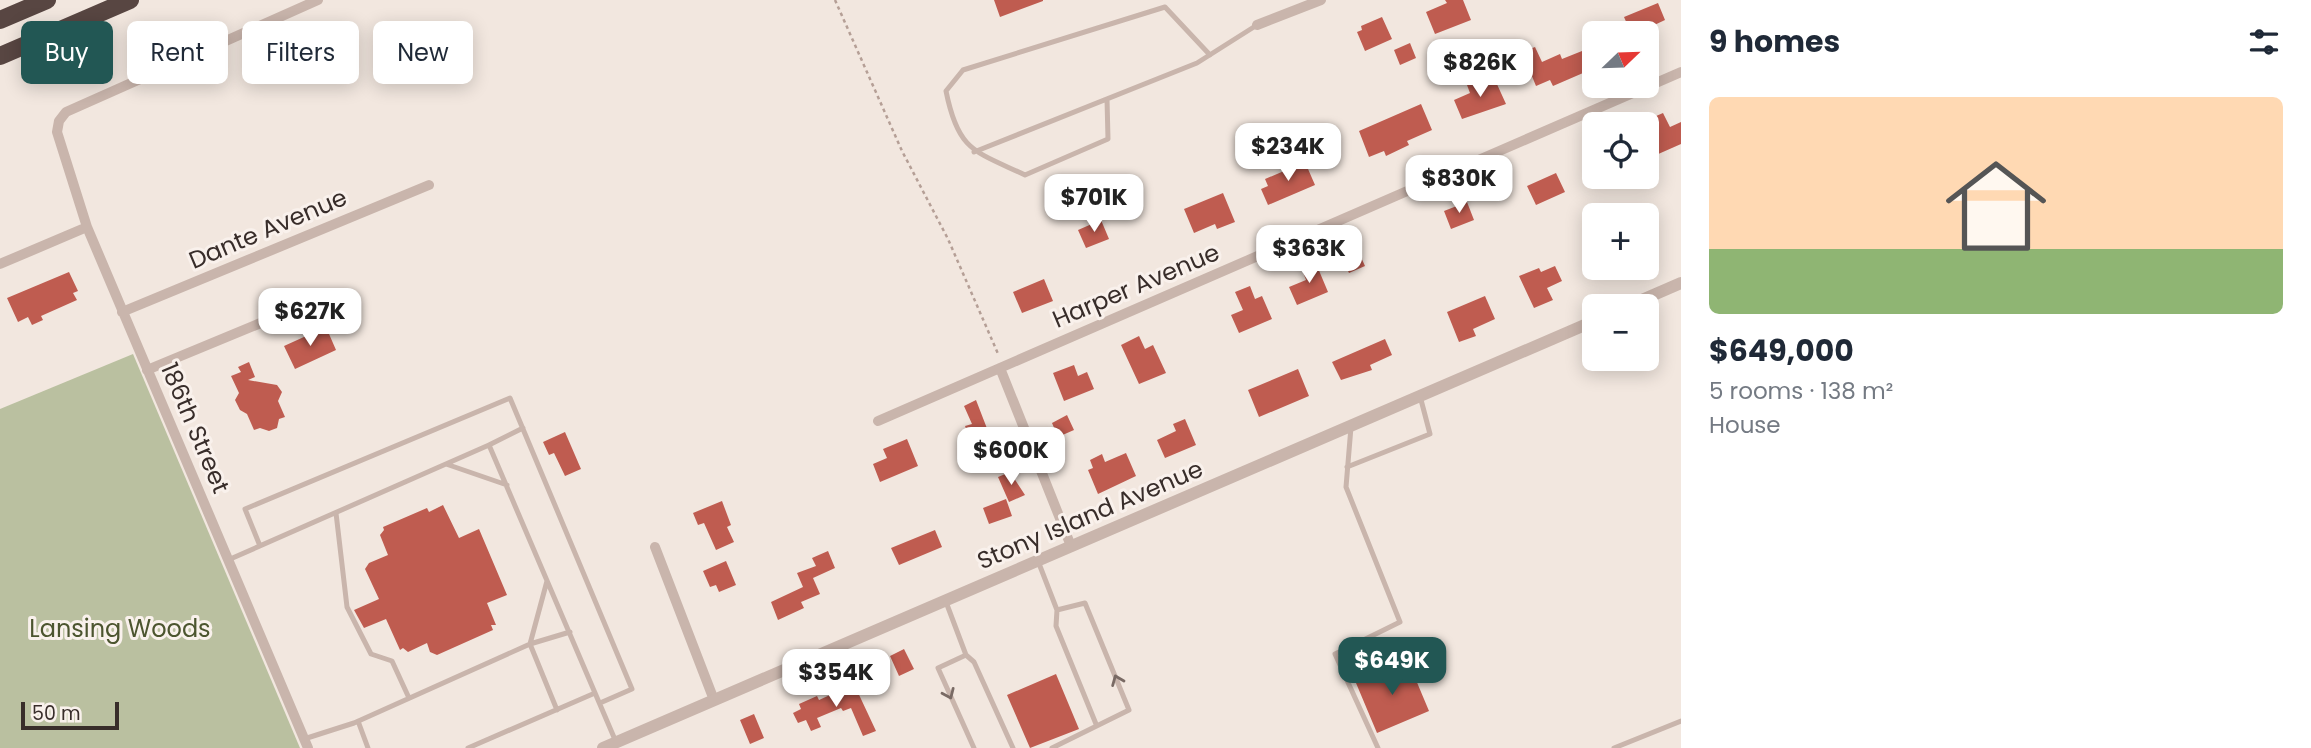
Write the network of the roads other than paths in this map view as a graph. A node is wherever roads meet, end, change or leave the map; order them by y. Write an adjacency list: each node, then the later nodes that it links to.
1 (47, 0): 5 (highway)
2 (130, 0): 8 (highway)
3 (318, 0): 13 (street, 186th Street)
4 (1321, 0): 6 (street)
5 (0, 20)
6 (1257, 25): 7 (lane)
7 (1210, 55): 10 (lane); 11 (lane)
8 (0, 56)
9 (1681, 72): 20 (street, Harper Avenue)
10 (1107, 99): 11 (lane); 11 (lane)
11 (974, 152)
12 (429, 185): 18 (street, Dante Avenue)
13 (87, 227): 14 (street); 18 (street, 186th Street)
14 (0, 264)
15 (1681, 284): 16 (street)
16 (1657, 294)
17 (309, 303): 21 (street)
18 (122, 312): 21 (street, 186th Street)
19 (1582, 326): 22 (street, Stony Island Avenue)
20 (1002, 367): 23 (street, Harper Avenue); 32 (street)
21 (147, 370): 34 (street, 186th Street)
22 (1420, 396): 24 (street, Stony Island Avenue); 28 (lane)
23 (878, 421)
24 (1351, 426): 28 (lane); 32 (street, Stony Island Avenue)
25 (523, 428): 26 (lane); 31 (lane); 45 (lane)
26 (489, 445): 27 (lane); 29 (lane)
27 (446, 464): 29 (lane); 30 (lane)
28 (1347, 467): 58 (lane)
29 (507, 485): 36 (lane)
30 (336, 513): 31 (lane); 43 (lane)
31 (260, 546): 34 (lane)
32 (1071, 546): 35 (street, Stony Island Avenue)
33 (655, 547): 44 (street)
34 (228, 560): 50 (street, 186th Street)
35 (1038, 561): 37 (street, Stony Island Avenue); 38 (lane)
36 (547, 580): 39 (lane); 40 (lane)
37 (946, 600): 41 (lane); 44 (street, Stony Island Avenue)
38 (1057, 610): 49 (lane); 49 (lane, one-way to 38)
39 (570, 632): 40 (lane); 42 (lane)
40 (530, 645): 43 (lane); 46 (lane)
41 (966, 655): 55 (lane, one-way to 55); 56 (lane)
42 (595, 693): 45 (lane); 46 (lane)
43 (409, 698): 47 (lane)
44 (714, 700): 51 (street, Stony Island Avenue)
45 (600, 703): 51 (lane)
46 (557, 710): 53 (lane)
47 (358, 721): 50 (lane); 52 (lane)
48 (1681, 721): 59 (lane)
49 (1096, 724): 57 (lane)
50 (306, 744)
51 (618, 745): 54 (street, Stony Island Avenue)
52 (369, 748)
53 (468, 748)
54 (603, 748)
55 (974, 748)
56 (1013, 748)
57 (1052, 748)
58 (1378, 748)
59 (1614, 748)

